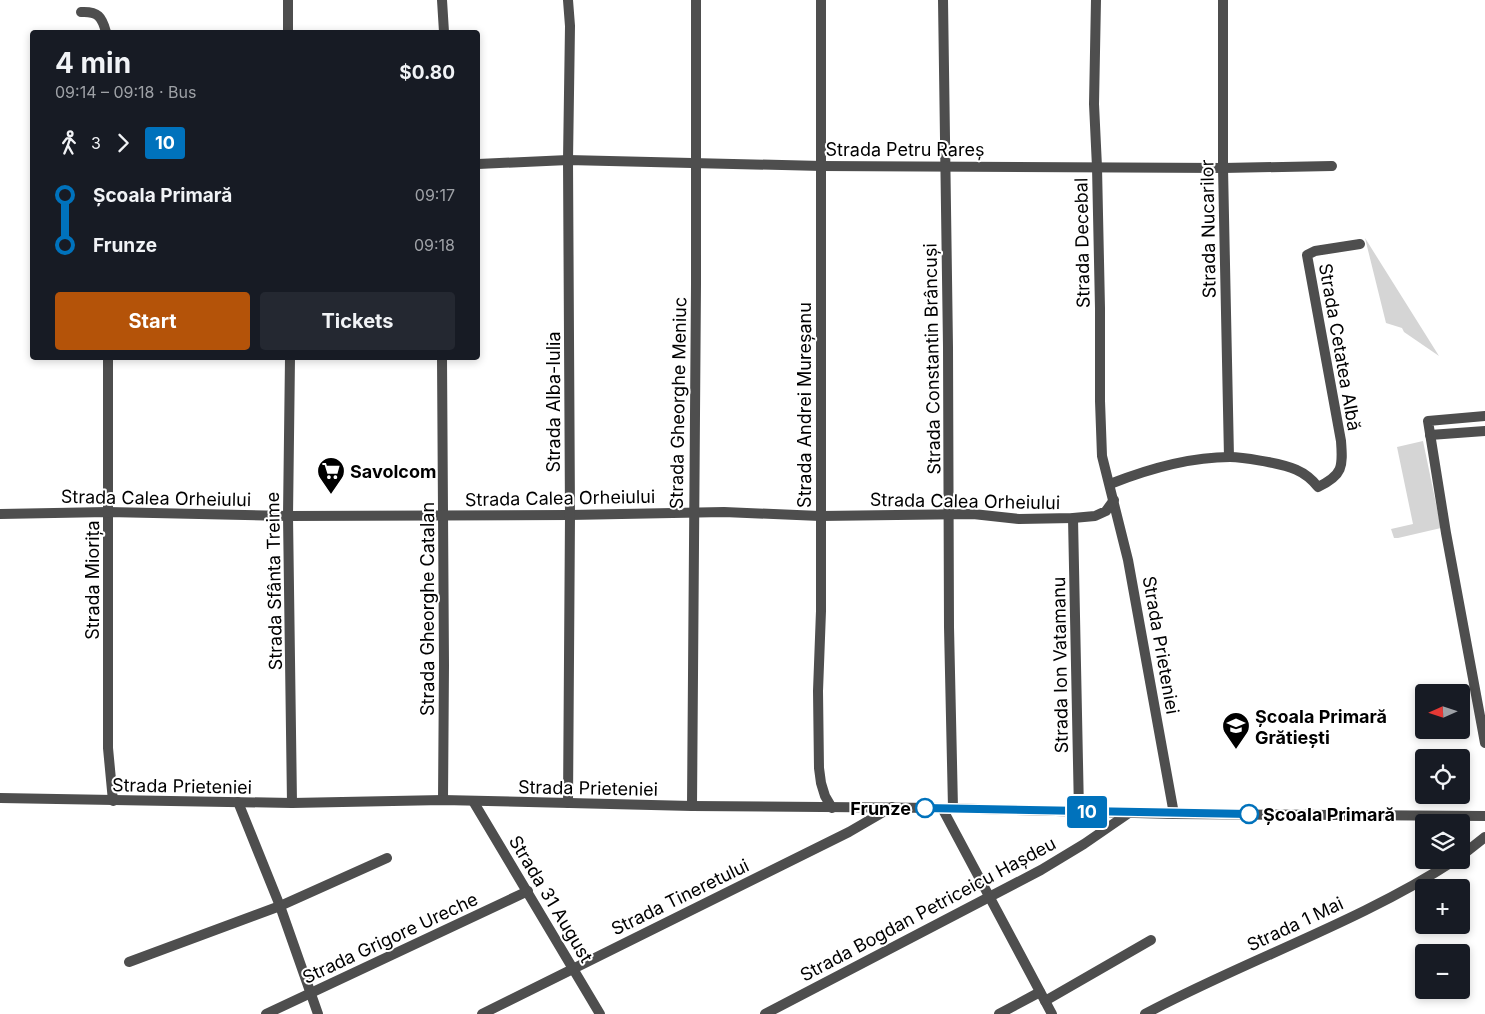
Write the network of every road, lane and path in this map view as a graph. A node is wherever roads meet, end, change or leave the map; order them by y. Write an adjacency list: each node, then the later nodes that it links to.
1 (288, 0): 11 (street)
2 (442, 0): 12 (street)
3 (568, 0): 13 (street, Strada Alba-Iulia)
4 (696, 0): 15 (street, Strada Gheorghe Meniuc)
5 (821, 0): 17 (street, Strada Andrei Mureșanu)
6 (943, 0): 16 (street, Strada Constantin Brâncuși)
7 (1096, 0): 19 (street, Strada Decebal)
8 (1223, 0): 20 (street, Strada Nucarilor)
9 (81, 12): 10 (street)
10 (105, 30)
11 (288, 30)
12 (444, 30)
13 (568, 160): 14 (street, Strada Petru Rareș); 15 (street, Strada Petru Rareș); 35 (street, Strada Alba-Iulia)
14 (480, 164)
15 (695, 164): 17 (street, Strada Petru Rareș); 32 (street, Strada Gheorghe Meniuc)
16 (945, 165): 17 (street, Strada Petru Rareș); 19 (street, Strada Petru Rareș); 36 (street, Strada Constantin Brâncuși)
17 (822, 166): 38 (street, Strada Andrei Mureșanu)
18 (1332, 166): 20 (street, Strada Petru Rareș)
19 (1097, 167): 20 (street, Strada Petru Rareș); 29 (street, Strada Decebal)
20 (1223, 168): 28 (street, Strada Nucarilor)
21 (1360, 244): 28 (street, Strada Cetatea Albă)
22 (108, 360): 31 (street, Strada Miorița)
23 (290, 360): 37 (street, Strada Sfânta Treime)
24 (442, 360): 34 (street, Strada Gheorghe Catalan)
25 (1485, 416): 27 (street)
26 (1485, 430): 27 (street)
27 (1430, 435): 40 (street)
28 (1229, 457): 29 (street)
29 (1110, 484): 30 (street, Strada Prieteniei)
30 (1114, 500): 39 (street, Strada Calea Orheiului); 55 (street, Strada Prieteniei)
31 (108, 512): 33 (street, Strada Calea Orheiului); 37 (street, Strada Calea Orheiului); 43 (street, Strada Miorița)
32 (693, 513): 35 (street, Strada Calea Orheiului); 38 (street, Strada Calea Orheiului); 48 (street, Strada Gheorghe Meniuc)
33 (0, 514)
34 (442, 515): 35 (street, Strada Calea Orheiului); 37 (street, Strada Calea Orheiului); 42 (street, Strada Gheorghe Catalan)
35 (570, 515): 46 (street, Strada Alba-Iulia)
36 (950, 515): 38 (street, Strada Calea Orheiului); 39 (street, Strada Calea Orheiului); 52 (street, Strada Constantin Brâncuși)
37 (288, 516): 47 (street, Strada Sfânta Treime)
38 (820, 516): 50 (street, Strada Andrei Mureșanu)
39 (1073, 518): 53 (street, Strada Ion Vatamanu)
40 (1485, 743)
41 (0, 798): 43 (street, Strada Prieteniei)
42 (443, 800): 44 (street, Strada Prieteniei); 47 (street, Strada Prieteniei)
43 (113, 801): 45 (street, Strada Prieteniei)
44 (473, 801): 46 (street, Strada Prieteniei); 61 (street, Strada 31 August)
45 (238, 802): 47 (street, Strada Prieteniei); 63 (street)
46 (568, 803): 48 (street, Strada Prieteniei)
47 (292, 804)
48 (692, 806): 50 (street, Strada Prieteniei)
49 (892, 807): 50 (street, Strada Prieteniei); 51 (street, Strada Prieteniei); 66 (street, Strada Tineretului)
50 (832, 808)
51 (942, 808): 52 (street, Strada Prieteniei); 62 (street)
52 (953, 808): 53 (street, Strada Prieteniei)
53 (1079, 812): 54 (street, Strada Prieteniei)
54 (1129, 813): 55 (street, Strada Prieteniei); 62 (street, Strada Bogdan Petriceicu Hașdeu)
55 (1174, 814): 56 (street, Strada Prieteniei)
56 (1485, 816)
57 (1485, 837): 58 (street)
58 (1470, 849)
59 (387, 858): 63 (street)
60 (1441, 869): 76 (street, Strada 1 Mai)
61 (528, 891): 66 (street, Strada 31 August); 67 (street, Strada Grigore Ureche)
62 (990, 896): 68 (street); 73 (street, Strada Bogdan Petriceicu Hașdeu)
63 (280, 906): 65 (street); 67 (street)
64 (1151, 940): 68 (street)
65 (129, 962)
66 (573, 968): 71 (street, Strada Tineretului); 72 (street, Strada 31 August)
67 (311, 994): 69 (street, Strada Grigore Ureche); 70 (street)
68 (1042, 996): 74 (street); 75 (street)
69 (266, 1014)
70 (318, 1014)
71 (482, 1014)
72 (600, 1014)
73 (765, 1014)
74 (999, 1014)
75 (1052, 1014)
76 (1146, 1014)

